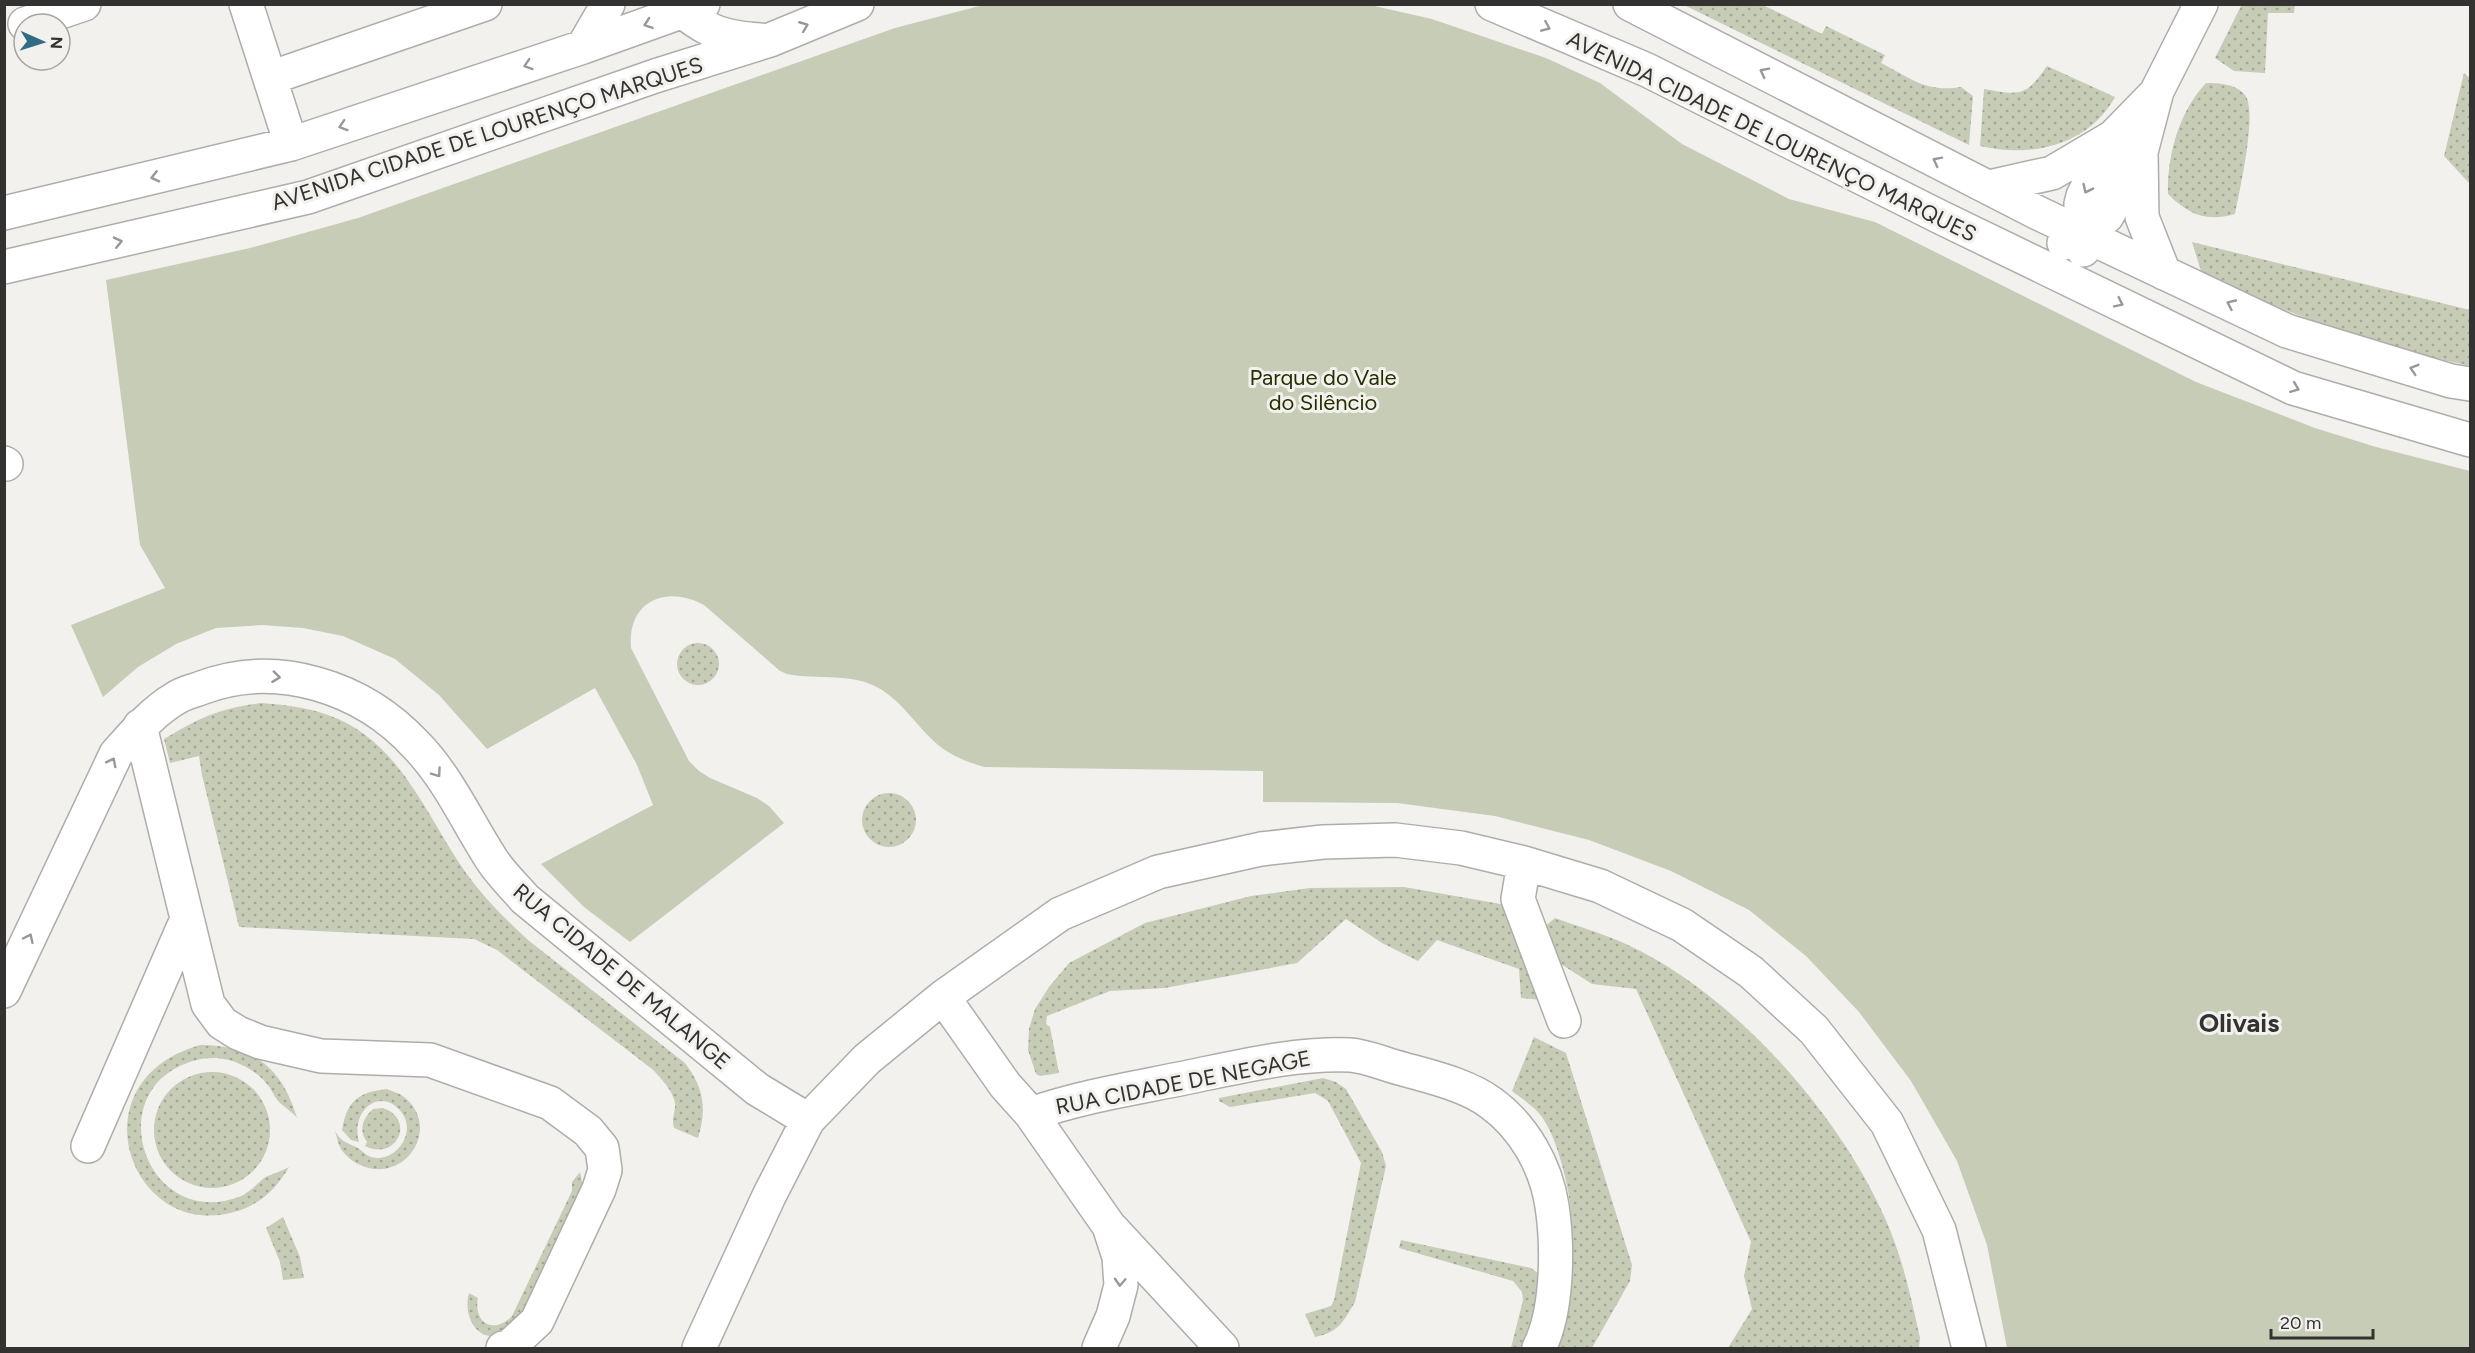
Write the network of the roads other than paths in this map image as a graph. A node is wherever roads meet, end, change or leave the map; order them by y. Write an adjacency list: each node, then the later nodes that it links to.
1 (246, 4): 14 (street)
2 (485, 4): 14 (street)
3 (608, 4): 12 (street)
4 (857, 4): 11 (street, AVENIDA CIDADE DE LOURENÇO MARQUES, one-way to 4)
5 (1492, 4): 20 (street, AVENIDA CIDADE DE LOURENÇO MARQUES, one-way to 20)
6 (1630, 4): 17 (street, one-way to 6)
7 (2200, 4): 16 (street)
8 (81, 5): 10 (street)
9 (686, 6): 11 (street); 12 (street, one-way to 12); 13 (street)
10 (60, 12)
11 (770, 40): 13 (street, AVENIDA CIDADE DE LOURENÇO MARQUES)
12 (583, 47): 15 (street, one-way to 15)
13 (655, 76): 21 (street, AVENIDA CIDADE DE LOURENÇO MARQUES, one-way to 13)
14 (270, 78): 15 (street)
15 (291, 144): 18 (street, one-way to 18)
16 (2127, 144): 17 (street); 19 (street); 22 (street)
17 (1989, 188): 19 (street)
18 (4, 213)
19 (2082, 234): 20 (street); 22 (street); 23 (street)
20 (2018, 254): 23 (street, AVENIDA CIDADE DE LOURENÇO MARQUES)
21 (4, 267)
22 (2164, 273): 24 (street, one-way to 22)
23 (2085, 286): 25 (street, AVENIDA CIDADE DE LOURENÇO MARQUES, one-way to 25)
24 (2470, 384)
25 (2470, 440)
26 (140, 726): 28 (street); 29 (street, RUA CIDADE DE MALANGE, one-way to 26); 33 (street, RUA CIDADE DE MALANGE, one-way to 33)
27 (1524, 863): 30 (street); 31 (street); 41 (street)
28 (187, 920): 34 (street); 36 (street)
29 (4, 991)
30 (943, 997): 32 (street); 33 (street)
31 (1564, 1021)
32 (1031, 1114): 35 (street); 40 (street, RUA CIDADE DE NEGAGE)
33 (808, 1120): 37 (street)
34 (88, 1146)
35 (1109, 1226): 38 (street, one-way to 38); 39 (street)
36 (503, 1348)
37 (699, 1348)
38 (1100, 1348)
39 (1222, 1348)
40 (1539, 1348)
41 (1969, 1348)

